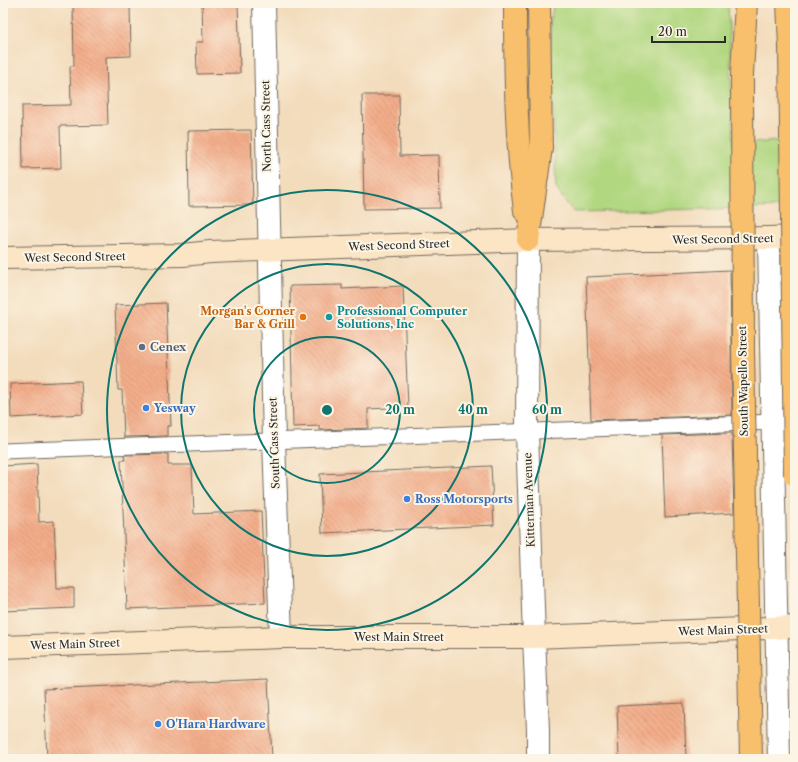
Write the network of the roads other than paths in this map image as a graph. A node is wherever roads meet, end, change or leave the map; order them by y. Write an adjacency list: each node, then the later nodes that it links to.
1 (264, 3): 9 (street, North Cass Street)
2 (515, 3): 8 (highway)
3 (539, 3): 8 (highway)
4 (746, 3): 21 (highway, South Wapello Street, bridge)
5 (788, 3): 15 (highway, bridge)
6 (795, 237): 7 (main road, West Second Street)
7 (769, 238): 8 (main road, West Second Street); 11 (street)
8 (528, 240): 9 (main road, West Second Street); 12 (street, Kitterman Avenue)
9 (269, 250): 10 (main road, West Second Street); 13 (street, South Cass Street)
10 (3, 258)
11 (773, 422): 12 (lane); 16 (street)
12 (527, 432): 13 (lane); 18 (street, Kitterman Avenue)
13 (274, 441): 14 (lane); 17 (street, South Cass Street)
14 (3, 452)
15 (795, 475)
16 (786, 628): 18 (main road, West Main Street); 22 (street)
17 (281, 637): 18 (main road, West Main Street); 19 (main road, West Main Street)
18 (534, 637): 20 (street, Kitterman Avenue)
19 (3, 647)
20 (538, 759)
21 (751, 759)
22 (779, 759)

